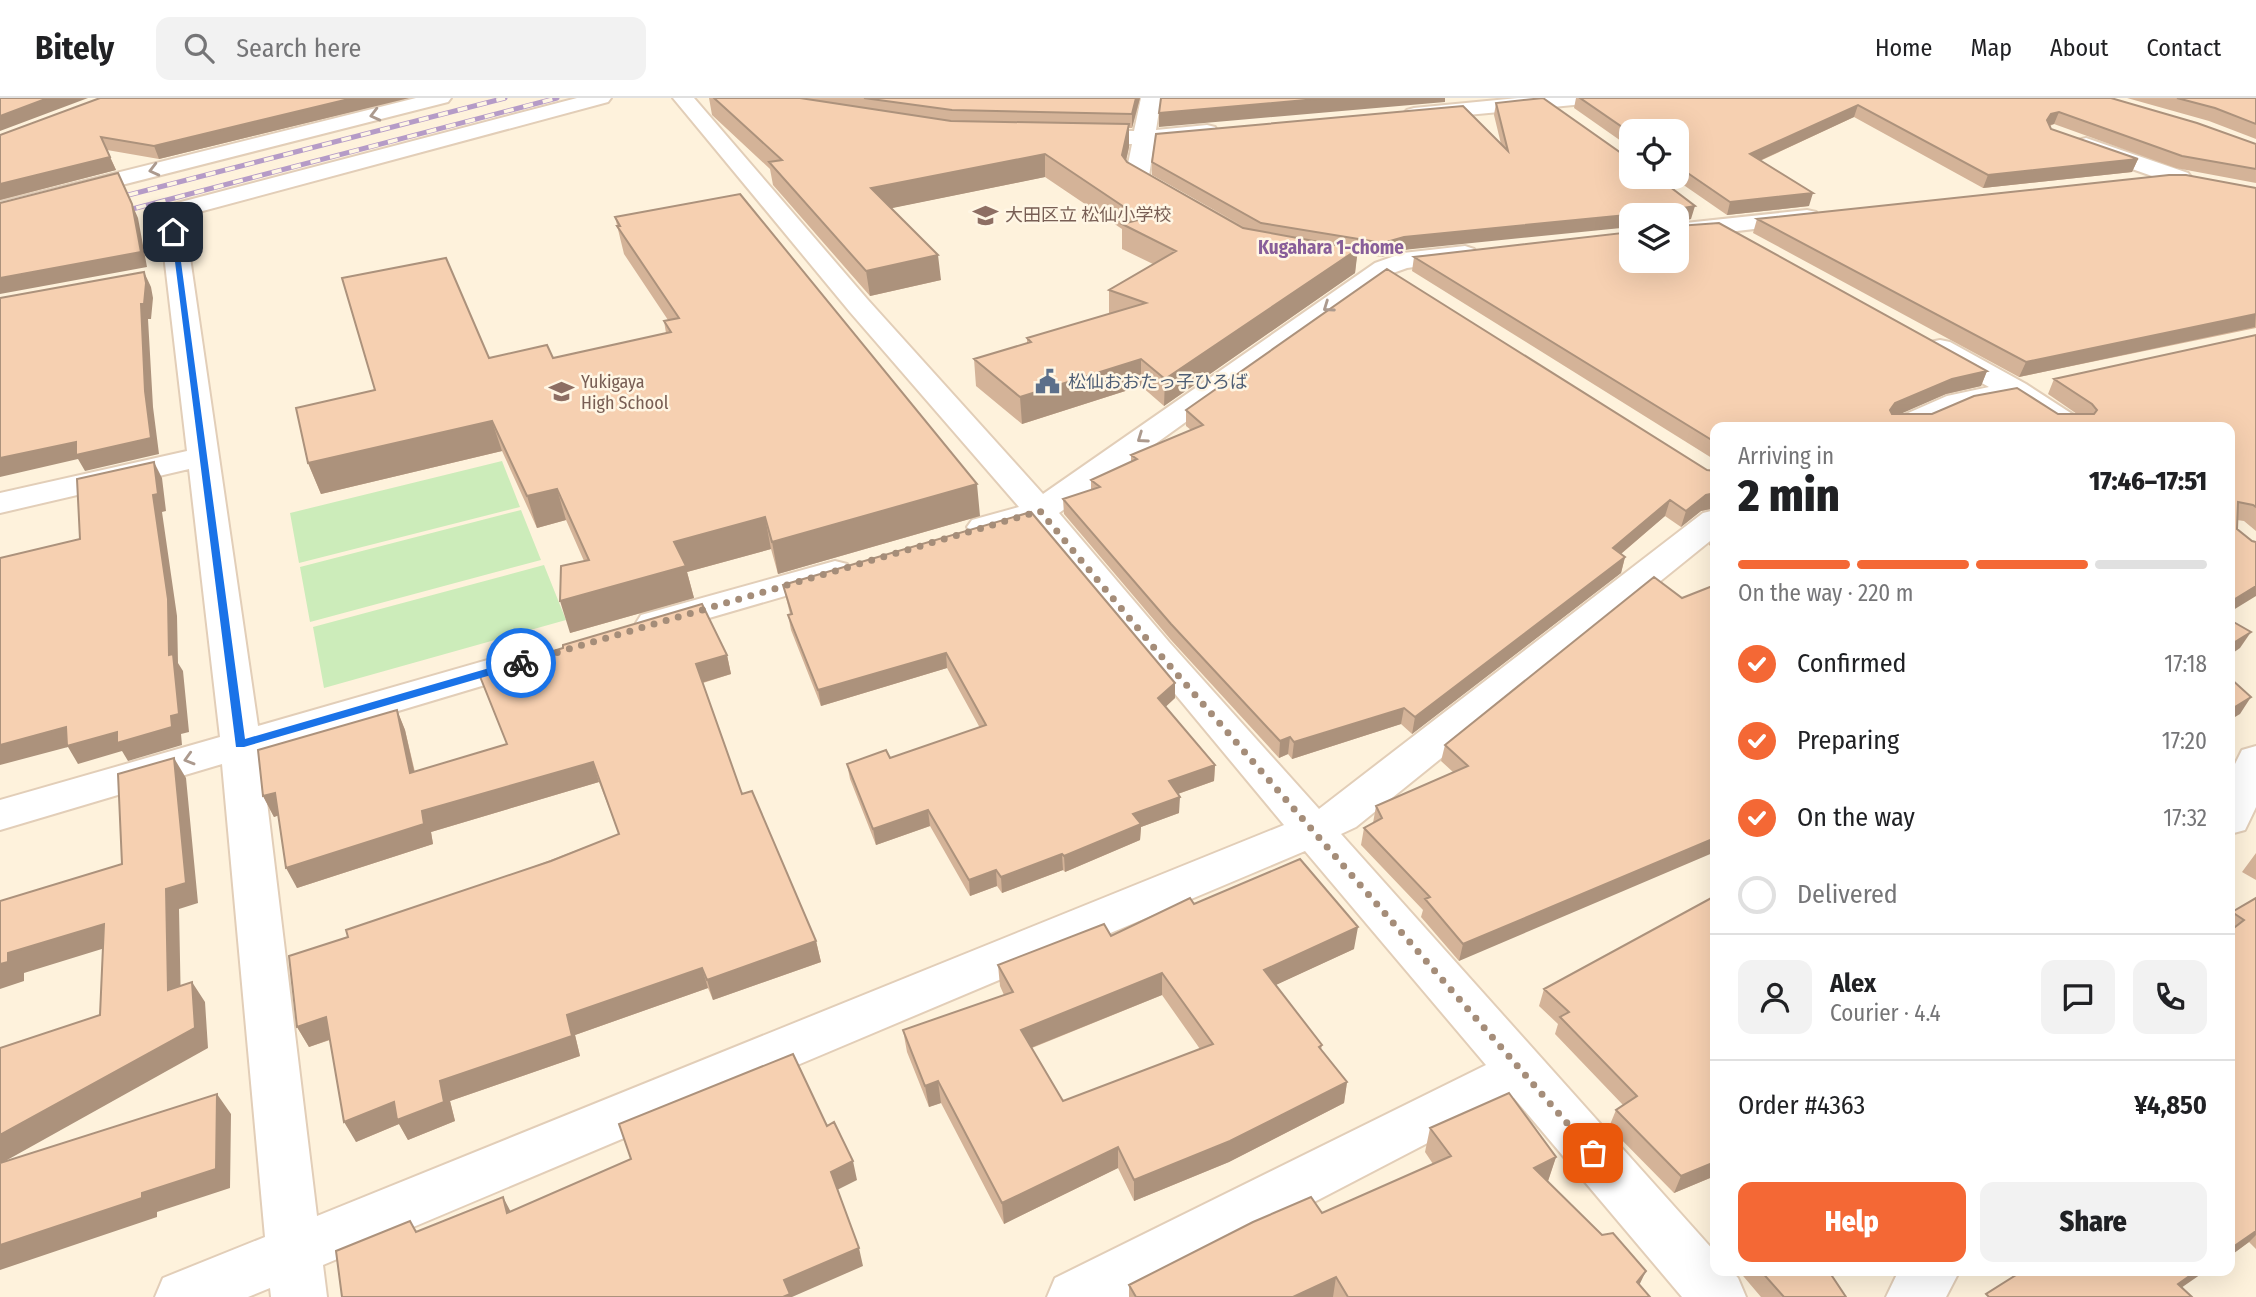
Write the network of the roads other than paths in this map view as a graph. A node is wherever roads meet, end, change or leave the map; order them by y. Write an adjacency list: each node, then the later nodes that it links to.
1 (441, 98): 15 (street, one-way to 15)
2 (601, 98): 29 (street)
3 (683, 98): 31 (street)
4 (1151, 98): 9 (street)
5 (1574, 103): 6 (street)
6 (1390, 116)
7 (1231, 130): 9 (street)
8 (1050, 136): 9 (street)
9 (1145, 138): 16 (street)
10 (2067, 139): 11 (street)
11 (2180, 178): 12 (street); 13 (street)
12 (2127, 182)
13 (2206, 183)
14 (1692, 204): 18 (street)
15 (0, 209)
16 (1195, 212)
17 (1833, 214): 18 (street)
18 (1723, 226): 19 (street); 20 (street)
19 (1689, 230)
20 (1760, 250)
21 (1489, 252): 22 (street)
22 (1367, 265): 23 (street); 31 (street, one-way to 31)
23 (1414, 287)
24 (1919, 337): 26 (street)
25 (2056, 381): 26 (street)
26 (2016, 390): 27 (street); 28 (street)
27 (1912, 422)
28 (2064, 422)
29 (201, 457): 30 (street); 37 (street)
30 (0, 503)
31 (1040, 511): 33 (street); 41 (street)
32 (1710, 524): 41 (street)
33 (958, 535)
34 (865, 562): 35 (street)
35 (626, 632)
36 (559, 651): 37 (street)
37 (240, 744): 40 (street, one-way to 40); 43 (street)
38 (2256, 760): 39 (street)
39 (2239, 804)
40 (0, 815)
41 (1314, 830): 42 (street); 43 (street)
42 (1521, 1071): 46 (street); 47 (street)
43 (296, 1274): 45 (street)
44 (1928, 1276): 48 (street)
45 (183, 1297)
46 (1075, 1297)
47 (1718, 1297)
48 (1914, 1297)

